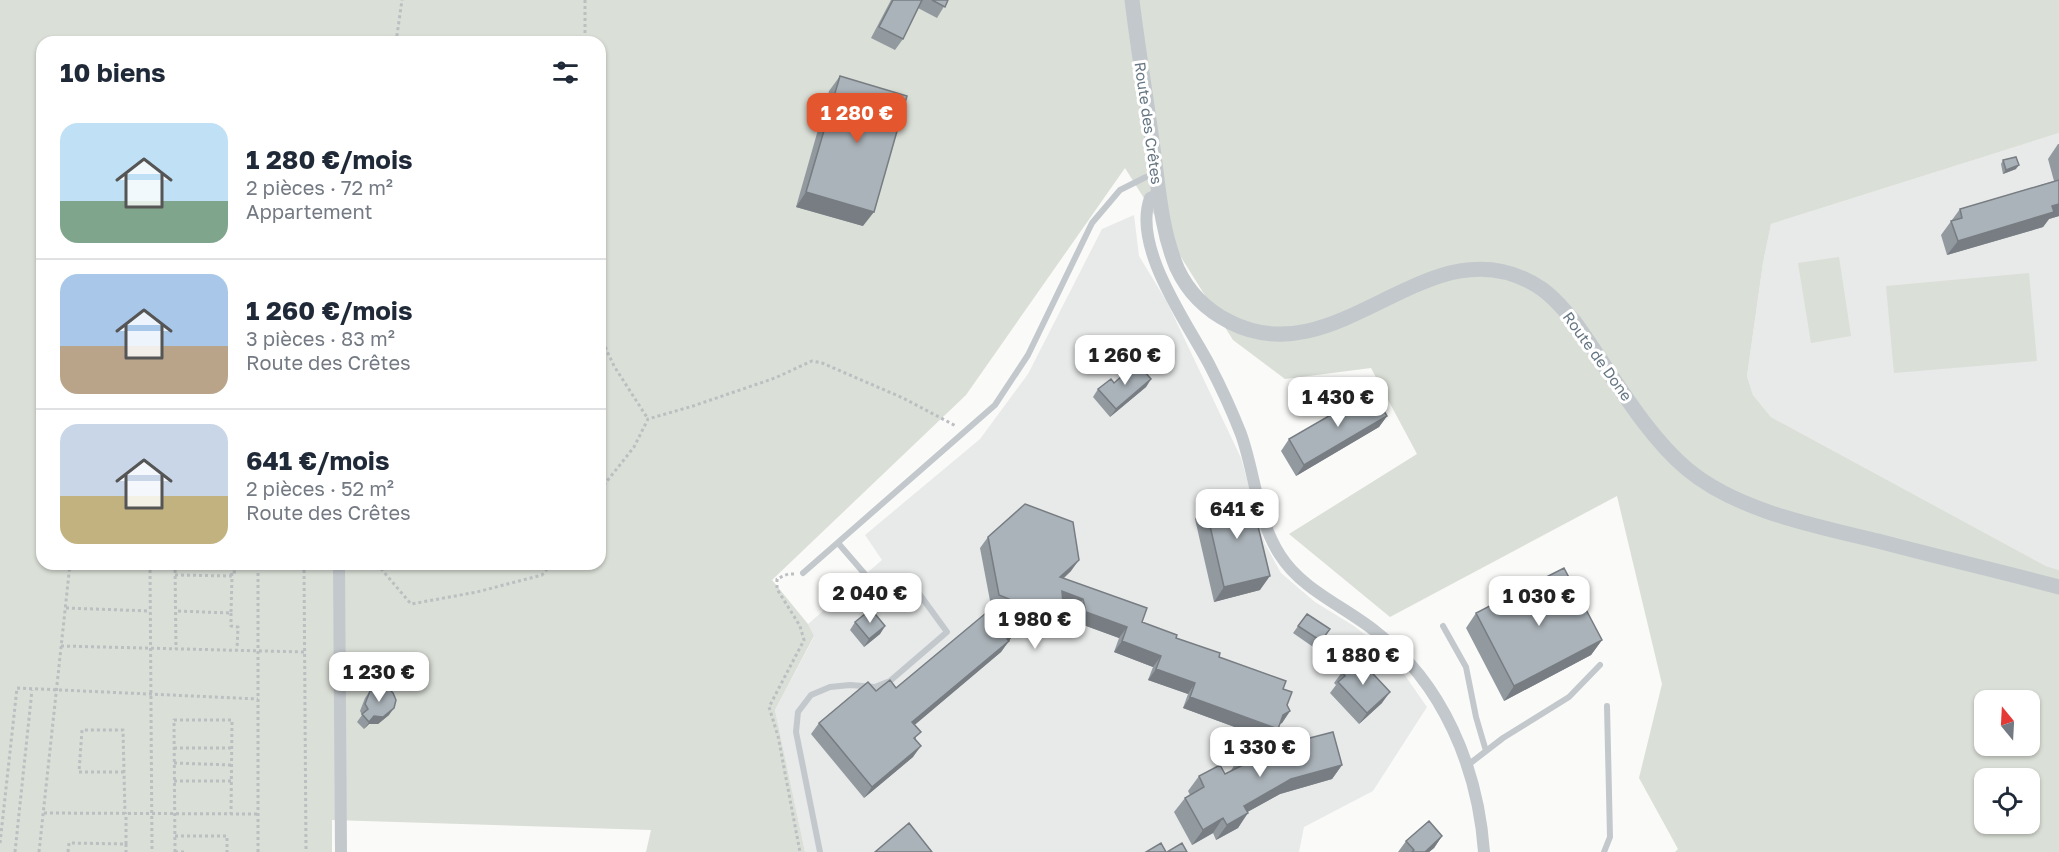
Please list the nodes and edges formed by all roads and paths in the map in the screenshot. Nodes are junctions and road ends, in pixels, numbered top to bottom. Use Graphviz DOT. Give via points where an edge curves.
graph roads {
  1 [pos="402,0"];
  2 [pos="585,0"];
  3 [pos="1132,0"];
  4 [pos="397,36"];
  5 [pos="585,36"];
  6 [pos="1156,171"];
  7 [pos="1158,194"];
  8 [pos="606,349"];
  9 [pos="648,419"];
  10 [pos="966,431"];
  11 [pos="606,482"];
  12 [pos="838,543"];
  13 [pos="69,570"];
  14 [pos="150,570"];
  15 [pos="176,570"];
  16 [pos="237,570"];
  17 [pos="258,570"];
  18 [pos="304,570"];
  19 [pos="339,570"];
  20 [pos="382,570"];
  21 [pos="546,570"];
  22 [pos="803,573"];
  23 [pos="176,575"];
  24 [pos="232,576"];
  25 [pos="2059,587"];
  26 [pos="66,608"];
  27 [pos="150,611"];
  28 [pos="176,611"];
  29 [pos="231,613"];
  30 [pos="1443,626"];
  31 [pos="61,646"];
  32 [pos="151,648"];
  33 [pos="176,649"];
  34 [pos="237,650"];
  35 [pos="258,651"];
  36 [pos="304,652"];
  37 [pos="1600,665"];
  38 [pos="32,689"];
  39 [pos="57,690"];
  40 [pos="151,695"];
  41 [pos="258,699"];
  42 [pos="1607,706"];
  43 [pos="174,748"];
  44 [pos="231,748"];
  45 [pos="1486,751"];
  46 [pos="174,764"];
  47 [pos="231,765"];
  48 [pos="1467,765"];
  49 [pos="124,772"];
  50 [pos="174,781"];
  51 [pos="231,781"];
  52 [pos="44,813"];
  53 [pos="126,813"];
  54 [pos="151,814"];
  55 [pos="174,814"];
  56 [pos="231,814"];
  57 [pos="258,814"];
  58 [pos="175,836"];
  59 [pos="0,843"];
  60 [pos="126,844"];
  61 [pos="15,852"];
  62 [pos="39,852"];
  63 [pos="68,852"];
  64 [pos="126,852"];
  65 [pos="152,852"];
  66 [pos="175,852"];
  67 [pos="187,852"];
  68 [pos="227,852"];
  69 [pos="258,852"];
  70 [pos="306,852"];
  71 [pos="341,852"];
  72 [pos="800,852"];
  73 [pos="820,852"];
  74 [pos="1484,852"];
  75 [pos="1604,852"];
  1 -- 4 [label="path"];
  2 -- 5 [label="path"];
  3 -- 6 [label="street, Route des Crêtes"];
  6 -- 7 [label="street, Route des Crêtes"];
  6 -- 10 [label="lane" via="1120,190 1092,223 1028,355 995,405"];
  7 -- 25 [label="street, Route de Done" via="1171,251 1188,288 1209,310 1239,327 1273,335 1307,333 1437,276 1480,270 1517,276 1544,290 1558,303 1665,447 1689,471 1714,487 1776,514"];
  7 -- 48 [label="street, Route des Crêtes" via="1150,198 1147,208 1152,257 1234,417 1269,532 1280,555 1310,586 1375,630 1418,672 1445,713"];
  8 -- 9 [label="path"];
  9 -- 10 [label="path" via="775,378 812,361 903,398"];
  9 -- 11 [label="path" via="634,447"];
  10 -- 12 [label="lane"];
  12 -- 22 [label="lane"];
  12 -- 73 [label="lane" via="870,580 908,577 947,632 890,681 875,687 830,687 811,695 798,712 796,732"];
  13 -- 26 [label="path"];
  14 -- 27 [label="path"];
  15 -- 23 [label="path"];
  16 -- 24 [label="path" via="231,572"];
  17 -- 35 [label="path"];
  18 -- 36 [label="path"];
  19 -- 71 [label="street"];
  20 -- 21 [label="path" via="411,604 477,592 542,575"];
  22 -- 72 [label="path" via="777,579 777,590 800,626 804,640 769,707"];
  23 -- 24 [label="path"];
  23 -- 28 [label="path"];
  24 -- 29 [label="path"];
  26 -- 27 [label="path"];
  26 -- 31 [label="path"];
  27 -- 32 [label="path"];
  28 -- 29 [label="path"];
  28 -- 33 [label="path"];
  29 -- 34 [label="path" via="231,626 238,627"];
  30 -- 45 [label="lane" via="1466,668"];
  31 -- 32 [label="path"];
  31 -- 39 [label="path"];
  32 -- 33 [label="path"];
  32 -- 40 [label="path"];
  33 -- 34 [label="path"];
  34 -- 35 [label="path"];
  35 -- 36 [label="path"];
  35 -- 41 [label="path"];
  36 -- 70 [label="path"];
  37 -- 45 [label="lane" via="1569,697"];
  38 -- 39 [label="path"];
  38 -- 59 [label="path" via="17,688"];
  38 -- 61 [label="path"];
  39 -- 40 [label="path"];
  39 -- 52 [label="path"];
  40 -- 41 [label="path"];
  40 -- 54 [label="path"];
  41 -- 57 [label="path"];
  42 -- 75 [label="lane" via="1610,837"];
  43 -- 44 [label="path"];
  43 -- 44 [label="path" via="174,720 231,720"];
  43 -- 46 [label="path"];
  44 -- 47 [label="path"];
  45 -- 48 [label="lane"];
  46 -- 47 [label="path"];
  46 -- 50 [label="path"];
  47 -- 51 [label="path"];
  48 -- 74 [label="street, Route des Crêtes" via="1479,810"];
  49 -- 49 [label="path" via="123,730 82,730 79,772"];
  49 -- 53 [label="path"];
  50 -- 51 [label="path"];
  50 -- 55 [label="path"];
  51 -- 56 [label="path"];
  52 -- 53 [label="path"];
  52 -- 62 [label="path"];
  53 -- 54 [label="path"];
  53 -- 60 [label="path"];
  54 -- 55 [label="path"];
  54 -- 65 [label="path"];
  55 -- 56 [label="path"];
  55 -- 58 [label="path"];
  56 -- 57 [label="path"];
  57 -- 69 [label="path"];
  58 -- 66 [label="path"];
  58 -- 68 [label="path" via="227,836"];
  60 -- 63 [label="path" via="69,843"];
  60 -- 64 [label="path"];
  66 -- 67 [label="path"];
}
